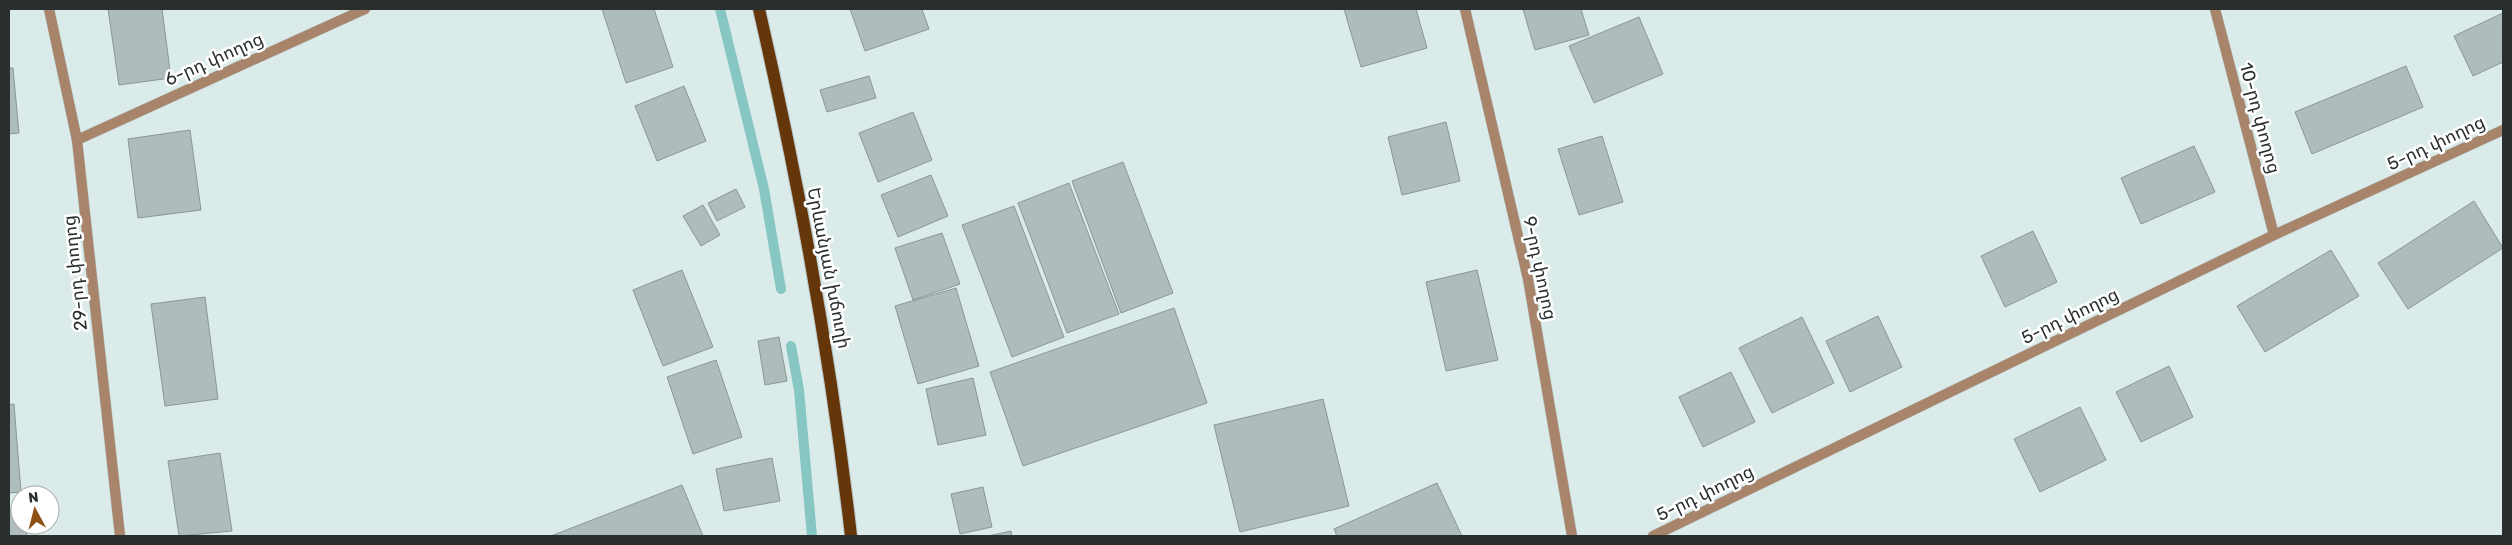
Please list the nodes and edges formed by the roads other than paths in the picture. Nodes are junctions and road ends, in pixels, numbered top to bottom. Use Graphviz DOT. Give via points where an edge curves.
graph roads {
  1 [pos="49,9"];
  2 [pos="365,9"];
  3 [pos="759,9"];
  4 [pos="1465,9"];
  5 [pos="2215,9"];
  6 [pos="2503,130"];
  7 [pos="77,140"];
  8 [pos="2274,235"];
  9 [pos="120,536"];
  10 [pos="851,536"];
  11 [pos="1572,536"];
  12 [pos="1653,536"];
  1 -- 7 [label="street, 29-րդ փողոց"];
  2 -- 7 [label="street, 6-րդ փողոց"];
  3 -- 10 [label="main road, Երևանյան խճուղի" via="820,307"];
  4 -- 11 [label="street, 9-րդ փողոց" via="1528,279"];
  5 -- 8 [label="street, 10-րդ փողոց"];
  6 -- 8 [label="street, 5-րդ փողոց"];
  7 -- 9 [label="street, 29-րդ փողոց"];
  8 -- 12 [label="street, 5-րդ փողոց"];
}
